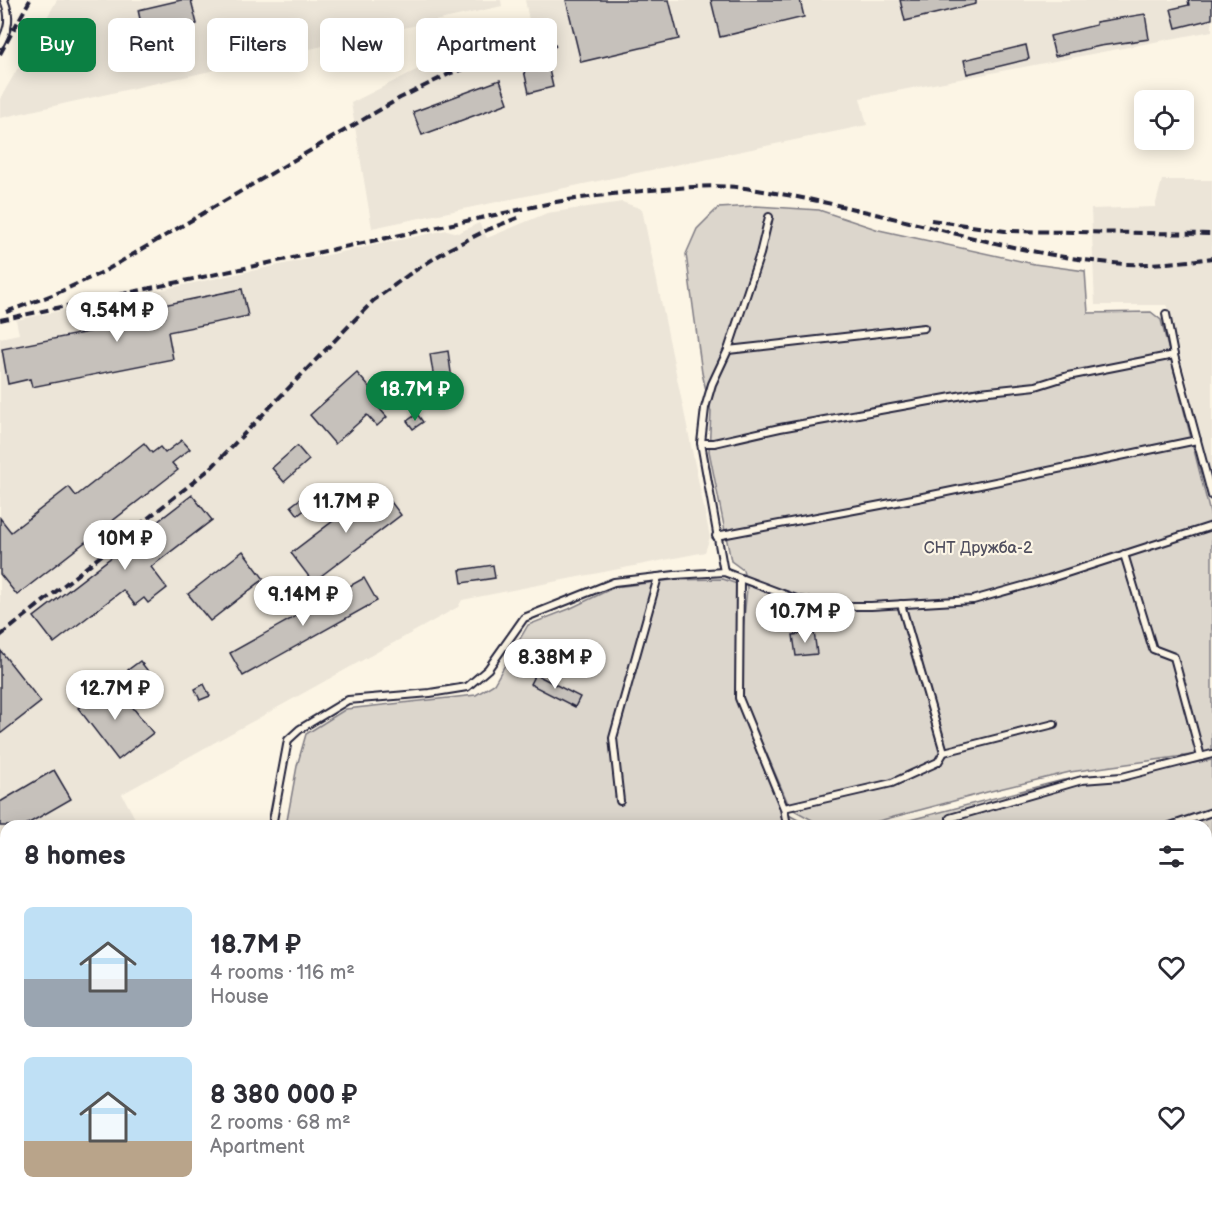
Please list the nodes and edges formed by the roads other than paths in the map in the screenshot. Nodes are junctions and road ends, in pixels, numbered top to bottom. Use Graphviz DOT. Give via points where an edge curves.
graph roads {
  1 [pos="4,0"];
  2 [pos="0,44"];
  3 [pos="769,217"];
  4 [pos="1166,314"];
  5 [pos="924,328"];
  6 [pos="728,350"];
  7 [pos="1174,355"];
  8 [pos="1197,440"];
  9 [pos="700,443"];
  10 [pos="1212,496"];
  11 [pos="1212,526"];
  12 [pos="716,536"];
  13 [pos="1124,554"];
  14 [pos="724,572"];
  15 [pos="658,577"];
  16 [pos="740,578"];
  17 [pos="902,604"];
  18 [pos="1054,724"];
  19 [pos="944,752"];
  20 [pos="1212,754"];
  21 [pos="1202,758"];
  22 [pos="620,801"];
  23 [pos="784,808"];
  24 [pos="1212,812"];
  25 [pos="950,818"];
  26 [pos="273,820"];
  27 [pos="785,820"];
  28 [pos="1188,820"];
  1 -- 2 [label="lane" via="9,24"];
  3 -- 6 [label="lane"];
  4 -- 7 [label="lane"];
  5 -- 6 [label="lane"];
  6 -- 9 [label="lane" via="712,384"];
  7 -- 8 [label="lane"];
  7 -- 9 [label="lane" via="1036,386 980,392"];
  8 -- 10 [label="lane"];
  8 -- 12 [label="lane"];
  9 -- 12 [label="lane"];
  11 -- 13 [label="lane"];
  12 -- 14 [label="lane"];
  13 -- 17 [label="lane" via="973,600"];
  13 -- 21 [label="lane" via="1153,649 1174,657"];
  14 -- 15 [label="lane"];
  14 -- 16 [label="lane"];
  15 -- 22 [label="lane" via="614,738"];
  15 -- 26 [label="lane" via="614,582 524,618 488,669 466,687 348,700 300,729 288,740"];
  16 -- 17 [label="lane" via="799,600 830,606"];
  16 -- 23 [label="lane" via="739,698"];
  17 -- 19 [label="lane"];
  18 -- 19 [label="lane"];
  19 -- 23 [label="lane" via="938,762 892,783"];
  20 -- 21 [label="lane"];
  21 -- 25 [label="lane" via="1122,777 1082,780"];
  23 -- 27 [label="lane"];
  24 -- 28 [label="lane"];
}
